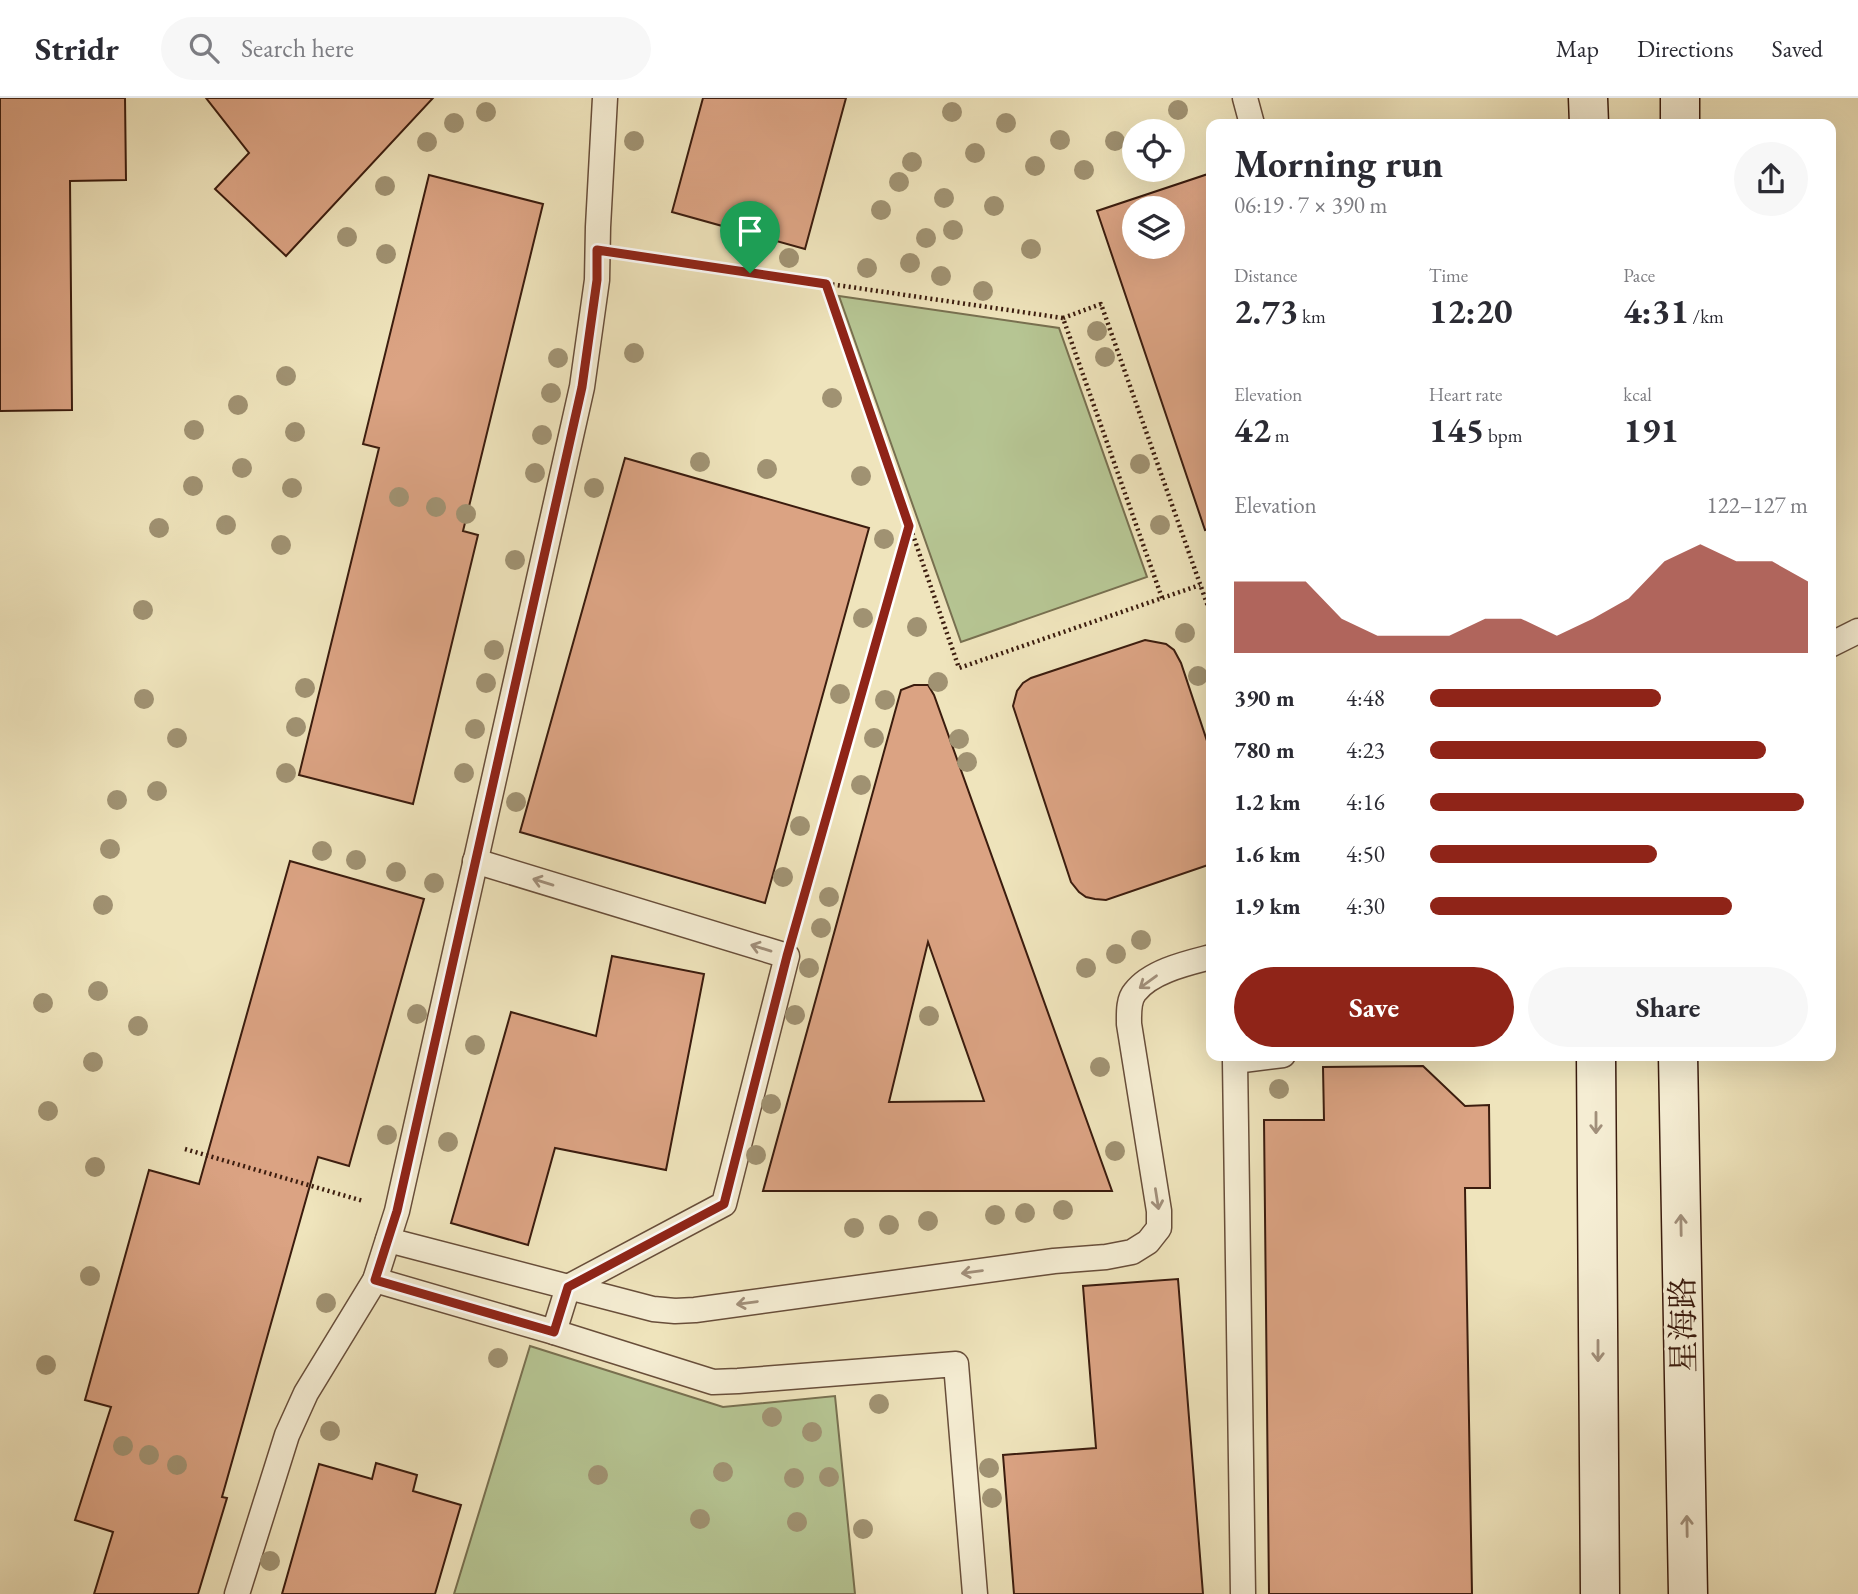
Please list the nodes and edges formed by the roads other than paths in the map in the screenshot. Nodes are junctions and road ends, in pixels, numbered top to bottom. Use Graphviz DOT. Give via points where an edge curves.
graph roads {
  1 [pos="605,98"];
  2 [pos="1245,98"];
  3 [pos="1588,98"];
  4 [pos="1680,98"];
  5 [pos="1251,119"];
  6 [pos="1588,119"];
  7 [pos="1680,119"];
  8 [pos="1858,632"];
  9 [pos="1836,642"];
  10 [pos="475,861"];
  11 [pos="1206,958"];
  12 [pos="1236,1061"];
  13 [pos="1596,1061"];
  14 [pos="1678,1061"];
  15 [pos="388,1240"];
  16 [pos="375,1280"];
  17 [pos="568,1287"];
  18 [pos="554,1332"];
  19 [pos="237,1594"];
  20 [pos="975,1594"];
  21 [pos="1243,1594"];
  22 [pos="1600,1594"];
  23 [pos="1688,1594"];
  1 -- 10 [label="lane" via="597,280 582,387"];
  2 -- 5 [label="lane"];
  3 -- 6 [label="street"];
  4 -- 7 [label="street"];
  8 -- 9 [label="lane"];
  10 -- 15 [label="lane"];
  17 -- 10 [label="lane, one-way" via="724,1204 787,956"];
  11 -- 17 [label="lane, one-way" via="1153,977 1134,992 1129,1010 1159,1211 1159,1228 1132,1252 695,1310 653,1309"];
  12 -- 21 [label="lane"];
  13 -- 22 [label="street, one-way"];
  23 -- 14 [label="street, 星海路, one-way"];
  15 -- 16 [label="lane"];
  15 -- 17 [label="lane"];
  16 -- 18 [label="lane"];
  16 -- 19 [label="lane" via="306,1393 286,1435"];
  17 -- 18 [label="lane"];
  18 -- 20 [label="lane" via="713,1382 956,1364"];
}
